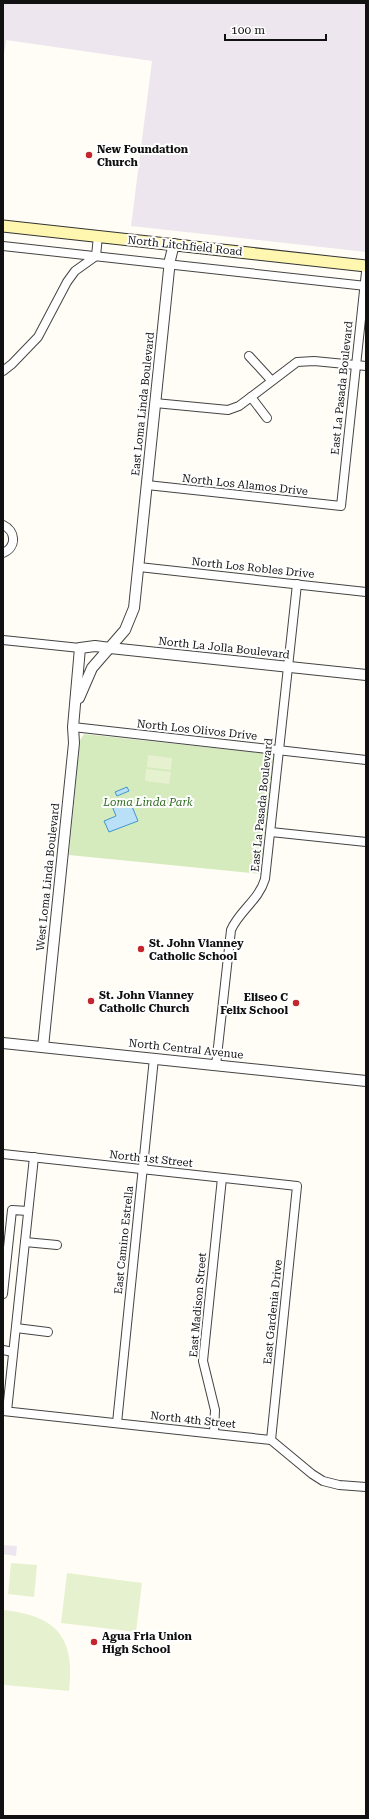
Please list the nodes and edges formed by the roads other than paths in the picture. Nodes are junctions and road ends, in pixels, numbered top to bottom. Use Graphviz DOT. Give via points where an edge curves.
graph roads {
  1 [pos="3,226"];
  2 [pos="98,236"];
  3 [pos="174,244"];
  4 [pos="3,246"];
  5 [pos="96,256"];
  6 [pos="170,265"];
  7 [pos="366,266"];
  8 [pos="366,272"];
  9 [pos="365,286"];
  10 [pos="250,356"];
  11 [pos="356,365"];
  12 [pos="366,366"];
  13 [pos="3,371"];
  14 [pos="271,380"];
  15 [pos="251,397"];
  16 [pos="155,403"];
  17 [pos="268,418"];
  18 [pos="147,485"];
  19 [pos="341,506"];
  20 [pos="3,524"];
  21 [pos="3,553"];
  22 [pos="138,567"];
  23 [pos="297,584"];
  24 [pos="366,592"];
  25 [pos="3,640"];
  26 [pos="80,648"];
  27 [pos="110,648"];
  28 [pos="288,667"];
  29 [pos="366,675"];
  30 [pos="74,709"];
  31 [pos="73,728"];
  32 [pos="279,751"];
  33 [pos="366,760"];
  34 [pos="271,832"];
  35 [pos="366,842"];
  36 [pos="3,1043"];
  37 [pos="43,1047"];
  38 [pos="154,1058"];
  39 [pos="216,1065"];
  40 [pos="366,1081"];
  41 [pos="3,1154"];
  42 [pos="34,1157"];
  43 [pos="142,1169"];
  44 [pos="222,1178"];
  45 [pos="297,1186"];
  46 [pos="28,1212"];
  47 [pos="25,1242"];
  48 [pos="57,1245"];
  49 [pos="3,1294"];
  50 [pos="16,1328"];
  51 [pos="48,1332"];
  52 [pos="3,1350"];
  53 [pos="13,1352"];
  54 [pos="5,1411"];
  55 [pos="117,1424"];
  56 [pos="214,1433"];
  57 [pos="271,1440"];
  58 [pos="366,1487"];
  1 -- 2 [label="main road, North Litchfield Road"];
  2 -- 3 [label="main road, North Litchfield Road"];
  2 -- 5 [label="street"];
  3 -- 6 [label="street, East Loma Linda Boulevard"];
  3 -- 7 [label="main road, North Litchfield Road"];
  4 -- 5 [label="street, North Litchfield Road"];
  5 -- 6 [label="street, North Litchfield Road"];
  5 -- 13 [label="street" via="75,271 38,337"];
  6 -- 9 [label="street, North Litchfield Road"];
  6 -- 16 [label="street, East Loma Linda Boulevard"];
  8 -- 9 [label="street, East La Pasada Boulevard"];
  9 -- 11 [label="street, East La Pasada Boulevard"];
  10 -- 14 [label="street"];
  11 -- 12 [label="street"];
  11 -- 14 [label="street" via="297,362"];
  11 -- 19 [label="street, East La Pasada Boulevard"];
  14 -- 15 [label="street"];
  15 -- 16 [label="street" via="228,410"];
  15 -- 17 [label="street"];
  16 -- 18 [label="street, East Loma Linda Boulevard"];
  18 -- 19 [label="street, North Los Alamos Drive"];
  18 -- 22 [label="street, East Loma Linda Boulevard"];
  20 -- 21 [label="street" via="11,530 14,538 11,547"];
  22 -- 23 [label="street, North Los Robles Drive"];
  22 -- 27 [label="street, West Loma Linda Boulevard" via="132,614 125,630"];
  23 -- 24 [label="street, North Los Robles Drive"];
  23 -- 28 [label="street, East La Pasada Boulevard"];
  25 -- 26 [label="street"];
  26 -- 27 [label="street, North La Jolla Boulevard"];
  26 -- 30 [label="street, West Loma Linda Boulevard"];
  27 -- 28 [label="street, North La Jolla Boulevard"];
  27 -- 30 [label="street, West Loma Linda Boulevard" via="89,674"];
  28 -- 29 [label="street, North La Jolla Boulevard"];
  28 -- 32 [label="street, East La Pasada Boulevard"];
  30 -- 31 [label="street, West Loma Linda Boulevard"];
  31 -- 32 [label="street, North Los Olivos Drive"];
  31 -- 37 [label="street, West Loma Linda Boulevard" via="74,743"];
  32 -- 33 [label="street, North Los Olivos Drive"];
  32 -- 34 [label="street, East La Pasada Boulevard"];
  34 -- 35 [label="street"];
  34 -- 39 [label="street, East La Pasada Boulevard" via="263,886 235,921 231,930"];
  36 -- 37 [label="street, North Central Avenue"];
  37 -- 38 [label="street, North Central Avenue"];
  38 -- 39 [label="street, North Central Avenue"];
  38 -- 43 [label="street, East Camino Estrella"];
  39 -- 40 [label="street, North Central Avenue"];
  41 -- 42 [label="street, North 1st Street"];
  42 -- 43 [label="street, North 1st Street"];
  42 -- 46 [label="street"];
  43 -- 44 [label="street, North 1st Street"];
  43 -- 55 [label="street, East Camino Estrella"];
  44 -- 45 [label="street, North 1st Street"];
  44 -- 56 [label="street, East Madison Street" via="203,1361 215,1410"];
  45 -- 57 [label="street, East Gardenia Drive"];
  46 -- 47 [label="street"];
  46 -- 49 [label="street" via="12,1210"];
  47 -- 48 [label="street"];
  47 -- 50 [label="street"];
  50 -- 51 [label="street"];
  50 -- 53 [label="street"];
  52 -- 53 [label="street"];
  53 -- 54 [label="street"];
  54 -- 55 [label="street, North 4th Street"];
  55 -- 56 [label="street, North 4th Street"];
  56 -- 57 [label="street, North 4th Street"];
  57 -- 58 [label="street" via="323,1481"];
}
